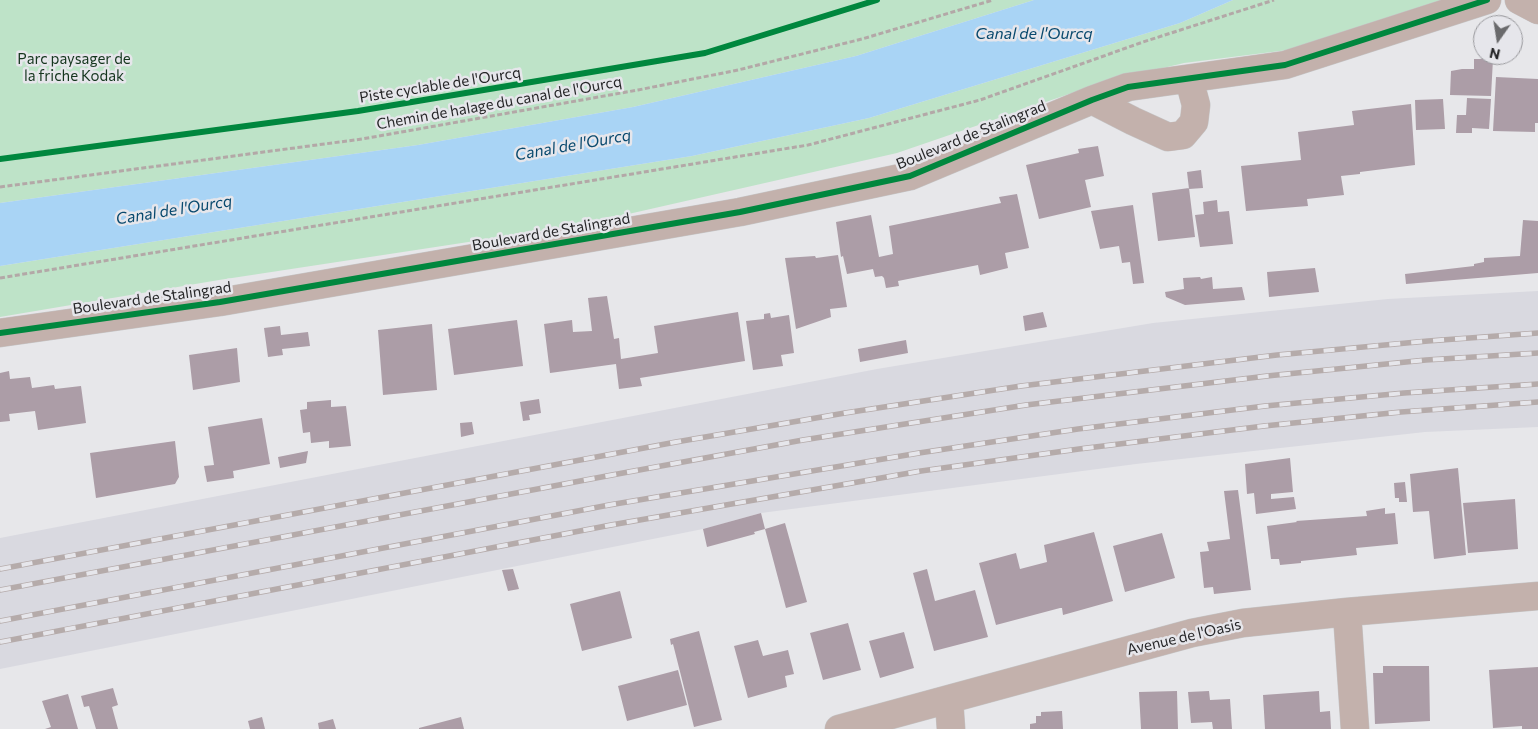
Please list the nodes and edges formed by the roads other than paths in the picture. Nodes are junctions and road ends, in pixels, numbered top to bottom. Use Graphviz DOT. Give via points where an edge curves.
graph roads {
  1 [pos="1487,0"];
  2 [pos="1519,0"];
  3 [pos="1538,10"];
  4 [pos="1189,79"];
  5 [pos="1092,100"];
  6 [pos="0,333"];
  7 [pos="1538,596"];
  8 [pos="1347,612"];
  9 [pos="949,700"];
  10 [pos="839,729"];
  11 [pos="950,729"];
  12 [pos="1354,729"];
  1 -- 4 [label="street, Boulevard de Stalingrad" via="1285,65"];
  2 -- 3 [label="street"];
  4 -- 5 [label="street, Boulevard de Stalingrad" via="1128,87"];
  4 -- 5 [label="street" via="1196,106 1194,122 1183,134 1168,137"];
  5 -- 6 [label="street, Boulevard de Stalingrad" via="910,176 740,212 240,298"];
  7 -- 8 [label="street, Avenue de l'Oasis"];
  8 -- 9 [label="street, Avenue de l'Oasis" via="1243,623 1192,633"];
  8 -- 12 [label="street"];
  9 -- 10 [label="street, Avenue de l'Oasis"];
  9 -- 11 [label="street"];
}
